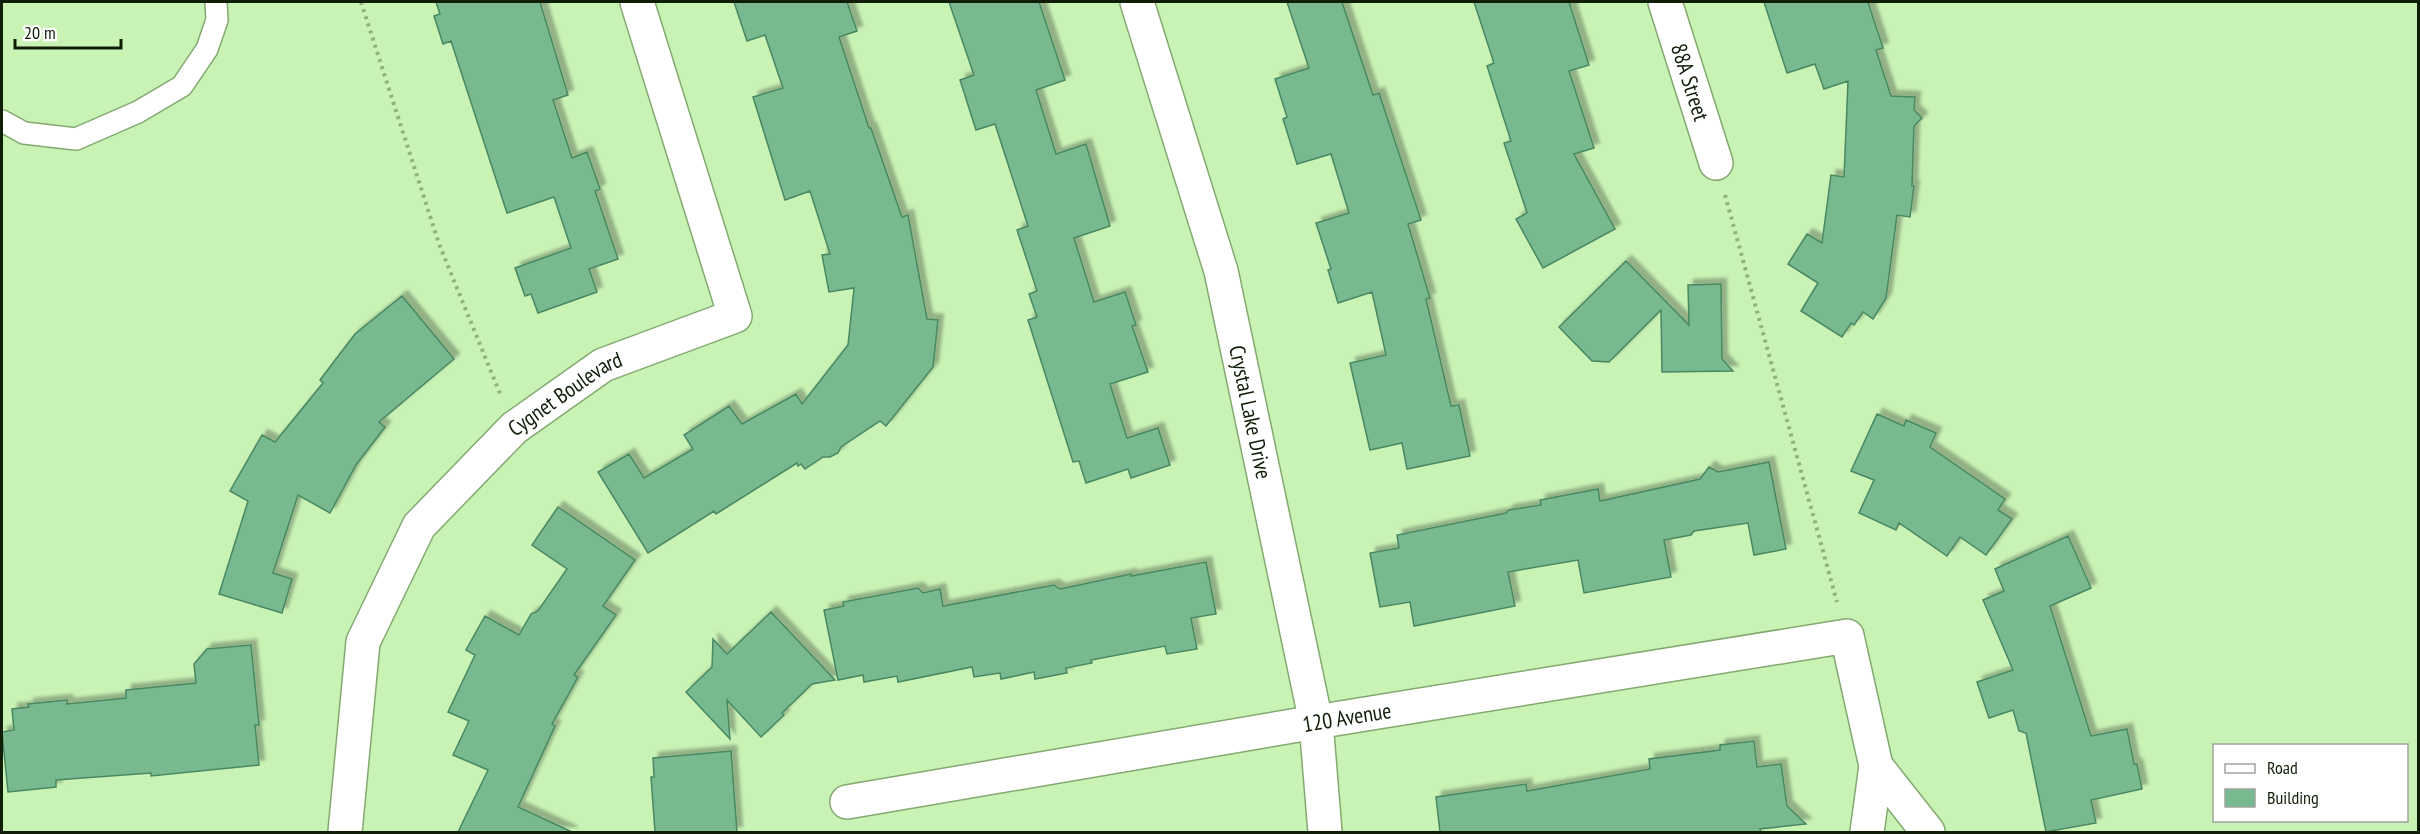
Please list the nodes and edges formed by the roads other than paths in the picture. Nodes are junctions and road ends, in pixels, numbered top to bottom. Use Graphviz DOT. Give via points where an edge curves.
graph roads {
  1 [pos="216,2"];
  2 [pos="637,2"];
  3 [pos="1137,2"];
  4 [pos="1665,2"];
  5 [pos="2,122"];
  6 [pos="1716,163"];
  7 [pos="1316,722"];
  8 [pos="1876,766"];
  9 [pos="847,802"];
  10 [pos="345,832"];
  11 [pos="1325,832"];
  12 [pos="1867,832"];
  13 [pos="1928,832"];
  1 -- 5 [label="lane" via="217,20 207,49 182,86 138,112 76,139 24,133"];
  2 -- 10 [label="street, Cygnet Boulevard" via="735,316 603,364 514,428 418,526 363,642"];
  3 -- 7 [label="street, Crystal Lake Drive" via="1221,271"];
  4 -- 6 [label="street, 88A Street"];
  7 -- 8 [label="street, 120 Avenue" via="1847,636"];
  7 -- 9 [label="street, 120 Avenue"];
  7 -- 11 [label="street, Crystal Lake Drive"];
  8 -- 12 [label="street"];
  8 -- 13 [label="street"];
}
